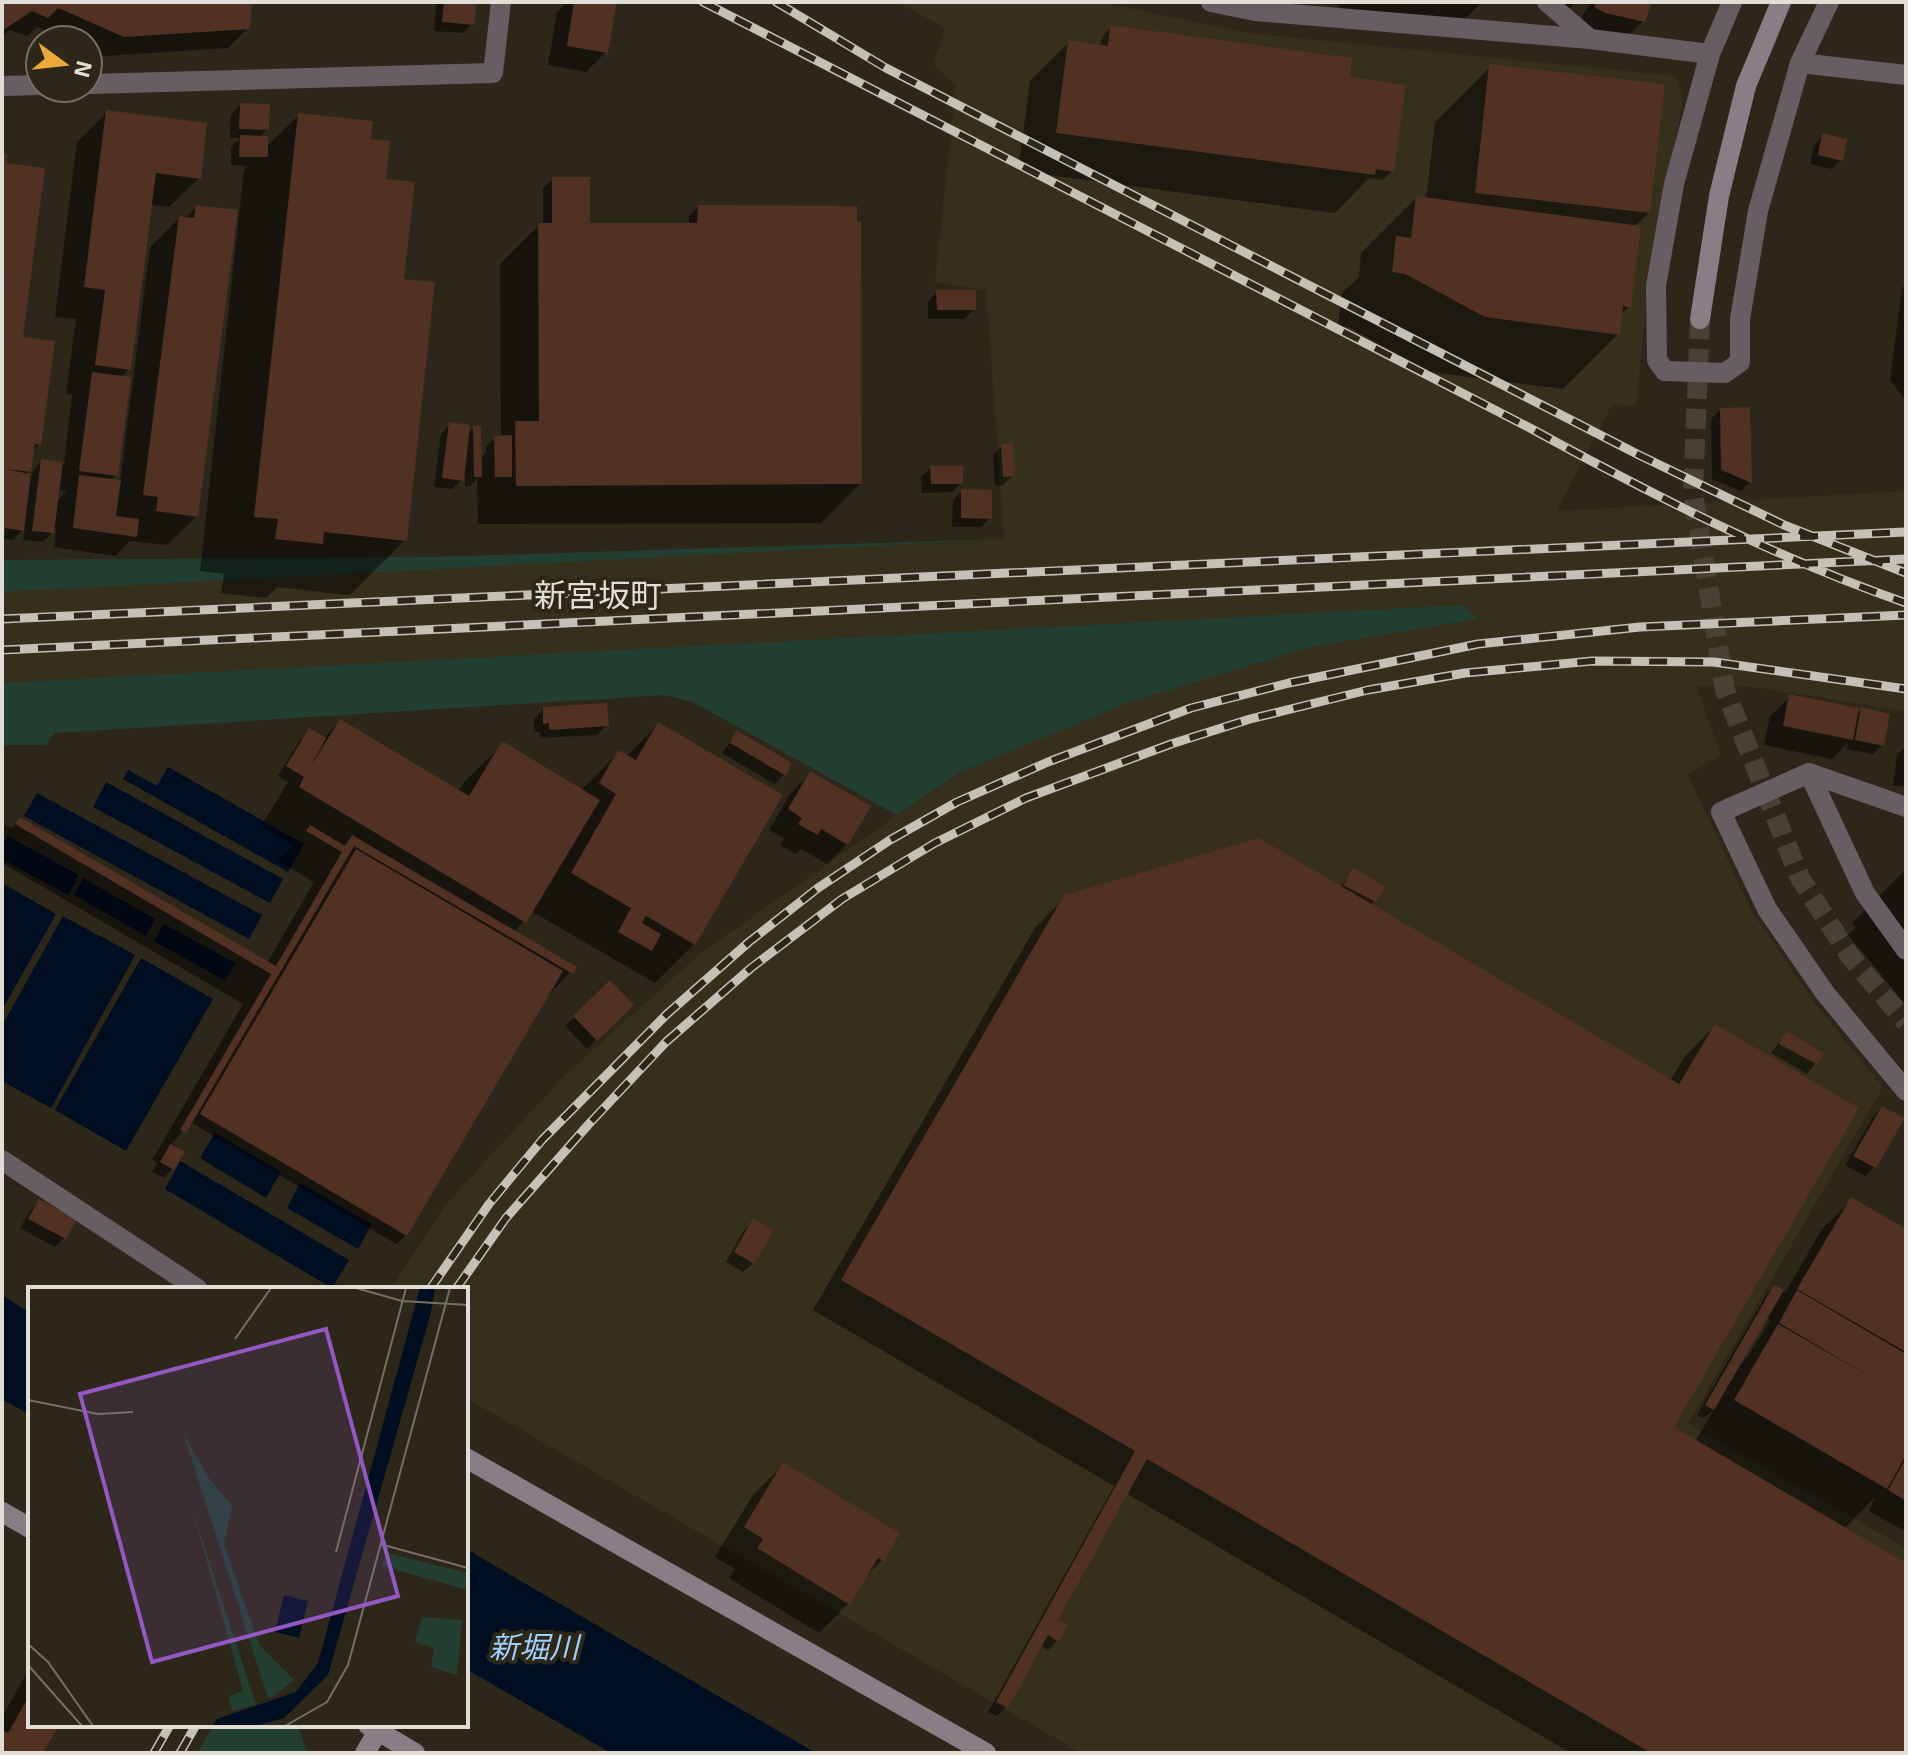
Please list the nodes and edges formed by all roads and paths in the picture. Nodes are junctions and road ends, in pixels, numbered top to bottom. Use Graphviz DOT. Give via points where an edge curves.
graph roads {
  1 [pos="501,2"];
  2 [pos="1211,2"];
  3 [pos="1547,2"];
  4 [pos="1732,2"];
  5 [pos="1781,2"];
  6 [pos="1829,2"];
  7 [pos="1590,39"];
  8 [pos="1710,54"];
  9 [pos="1800,63"];
  10 [pos="1906,75"];
  11 [pos="104,84"];
  12 [pos="24,85"];
  13 [pos="2,86"];
  14 [pos="1700,319"];
  15 [pos="1809,773"];
  16 [pos="1906,807"];
  17 [pos="1906,950"];
  18 [pos="1906,1091"];
  19 [pos="2,1160"];
  20 [pos="195,1287"];
  21 [pos="468,1459"];
  22 [pos="2,1512"];
  23 [pos="28,1527"];
  24 [pos="373,1728"];
  25 [pos="365,1753"];
  26 [pos="415,1753"];
  27 [pos="986,1753"];
  1 -- 11 [label="street" via="493,73"];
  2 -- 7 [label="street" via="1255,11"];
  3 -- 7 [label="street"];
  4 -- 8 [label="street"];
  5 -- 14 [label="street" via="1746,86 1719,196"];
  6 -- 9 [label="street"];
  7 -- 8 [label="street"];
  8 -- 9 [label="street" via="1674,184 1656,286 1657,360 1665,371 1725,373 1740,362 1740,319 1758,211"];
  9 -- 10 [label="street"];
  12 -- 13 [label="street"];
  15 -- 16 [label="street"];
  15 -- 17 [label="street" via="1865,893"];
  15 -- 18 [label="street" via="1721,812 1767,909 1825,993"];
  19 -- 20 [label="street"];
  21 -- 27 [label="street"];
  22 -- 23 [label="street"];
  24 -- 25 [label="street"];
  24 -- 26 [label="street"];
}
